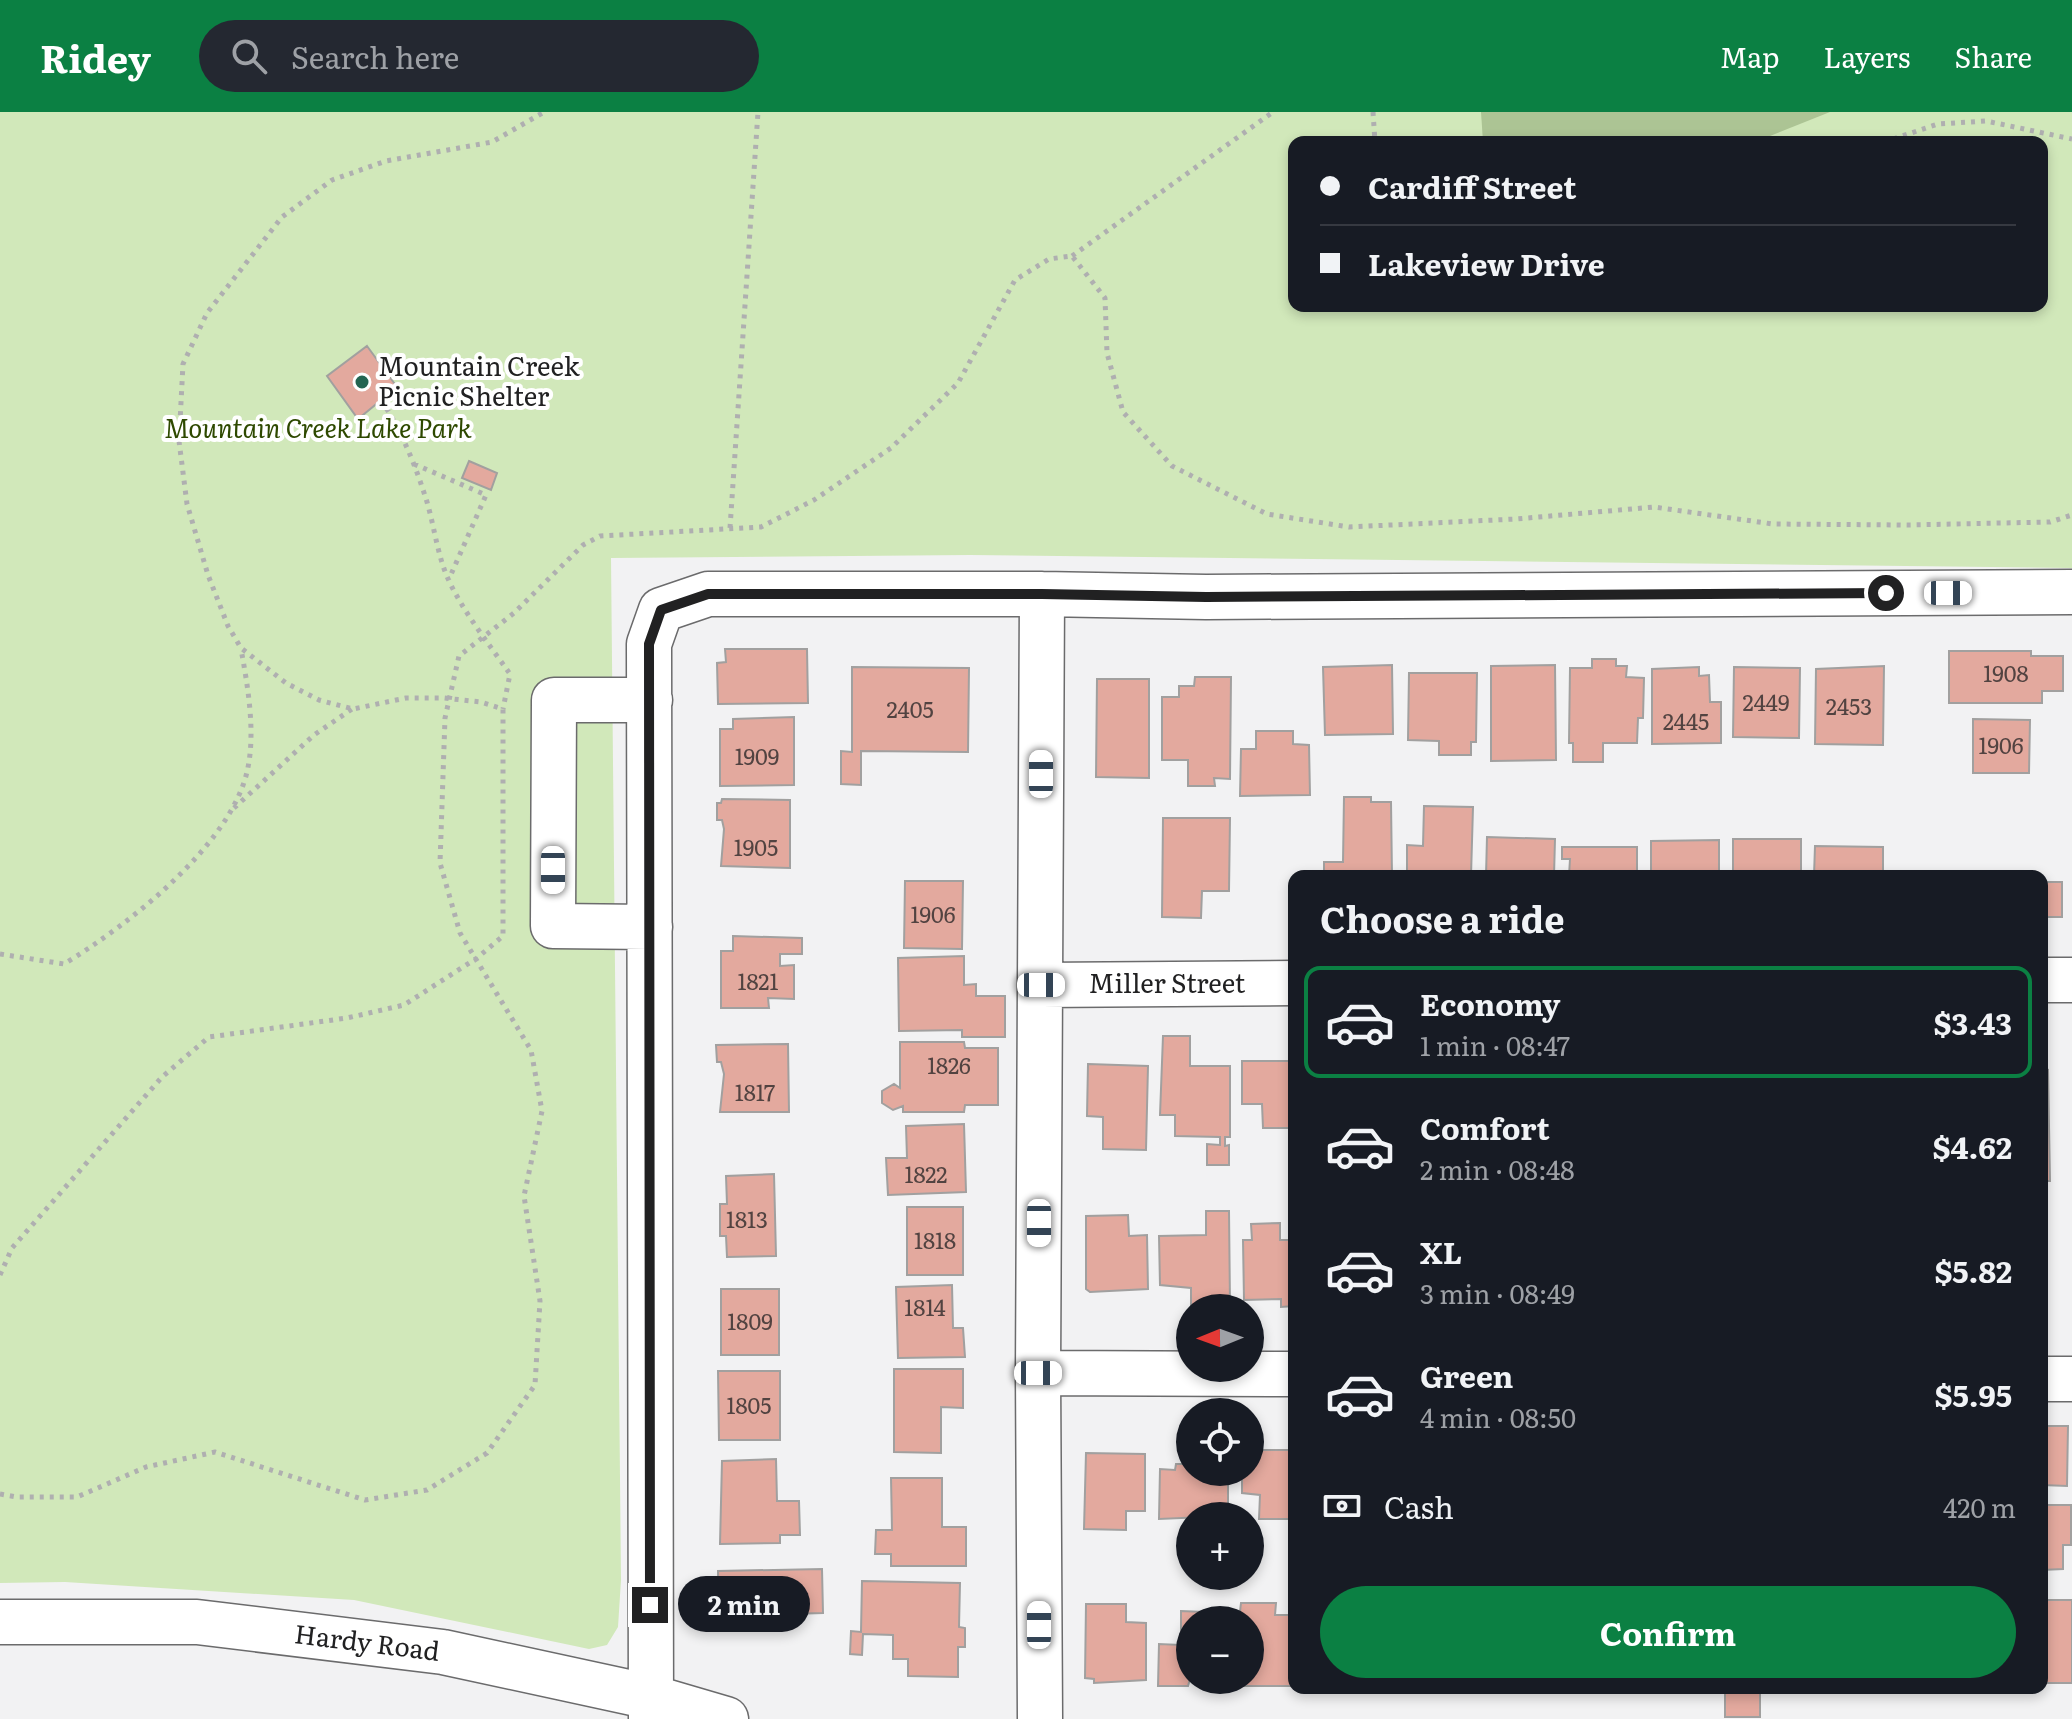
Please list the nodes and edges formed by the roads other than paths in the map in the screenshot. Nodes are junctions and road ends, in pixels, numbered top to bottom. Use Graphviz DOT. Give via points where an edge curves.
graph roads {
  1 [pos="2072,592"];
  2 [pos="1042,594"];
  3 [pos="650,700"];
  4 [pos="650,927"];
  5 [pos="2048,980"];
  6 [pos="2072,980"];
  7 [pos="1288,983"];
  8 [pos="1041,985"];
  9 [pos="1038,1373"];
  10 [pos="1288,1374"];
  11 [pos="2048,1379"];
  12 [pos="2072,1379"];
  13 [pos="0,1622"];
  14 [pos="651,1708"];
  15 [pos="726,1719"];
  16 [pos="1040,1719"];
  1 -- 2 [label="street"];
  2 -- 3 [label="street" via="708,594 661,610 649,644"];
  2 -- 8 [label="street"];
  3 -- 4 [label="street"];
  3 -- 4 [label="street" via="554,700 553,926"];
  4 -- 14 [label="street"];
  5 -- 6 [label="street"];
  7 -- 8 [label="street, Miller Street"];
  8 -- 9 [label="street"];
  9 -- 10 [label="street"];
  9 -- 16 [label="street"];
  11 -- 12 [label="street"];
  13 -- 14 [label="street, Hardy Road" via="197,1622 443,1652"];
  14 -- 15 [label="street, Hardy Road"];
}
